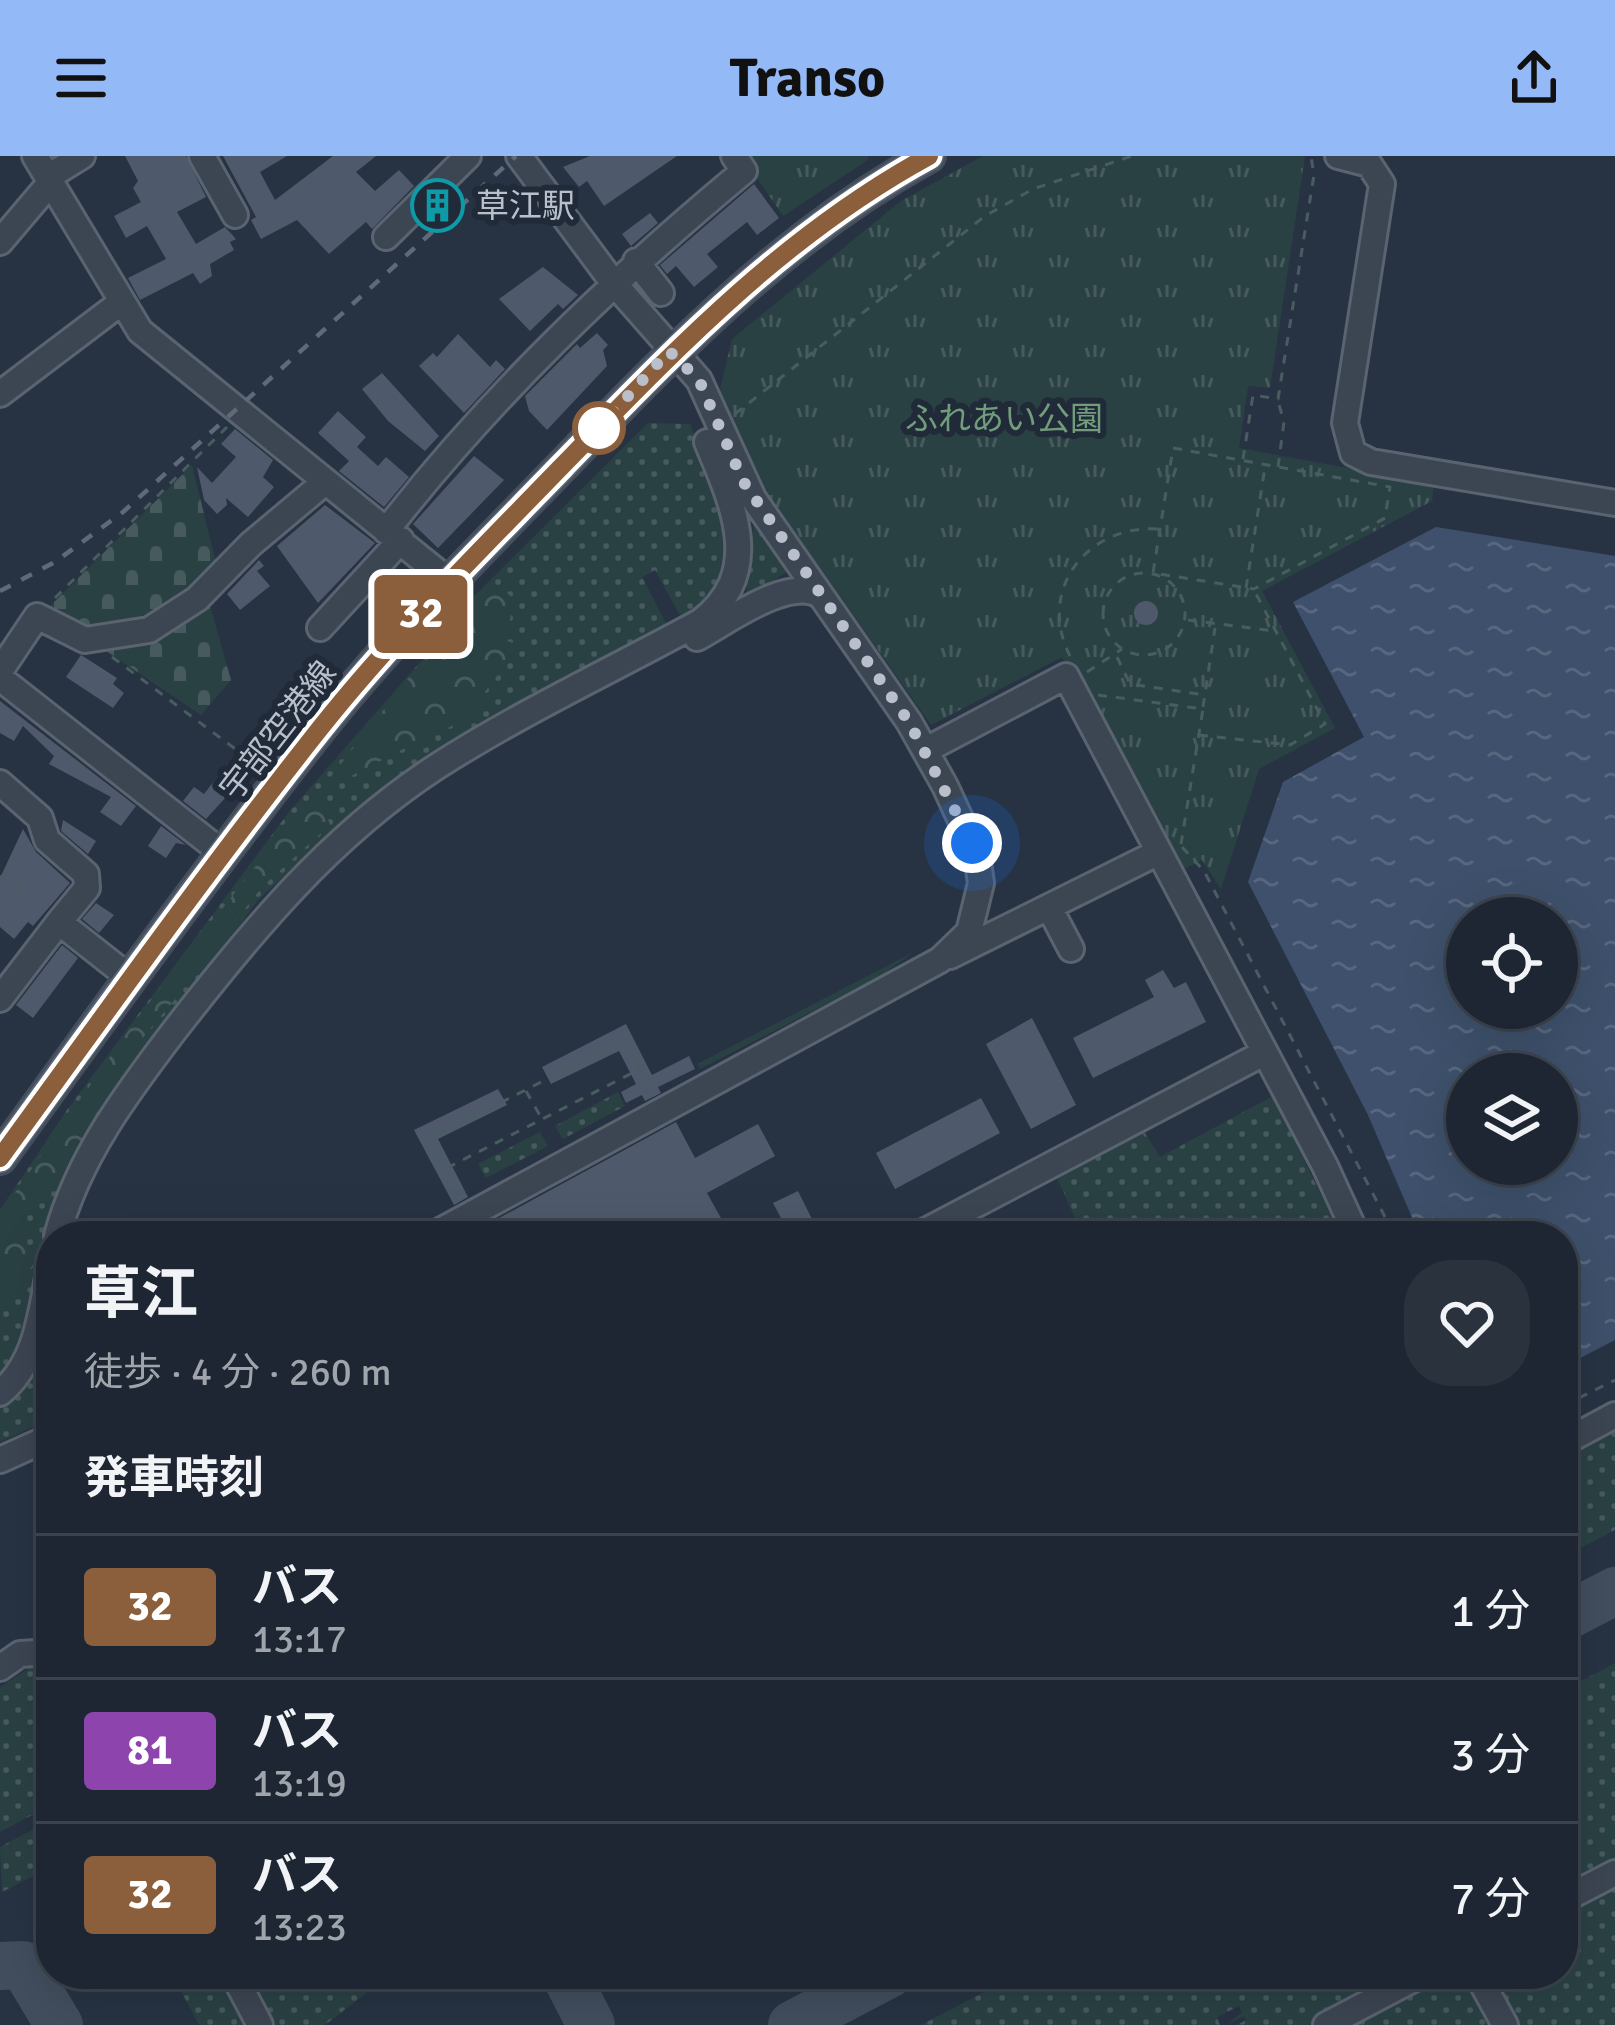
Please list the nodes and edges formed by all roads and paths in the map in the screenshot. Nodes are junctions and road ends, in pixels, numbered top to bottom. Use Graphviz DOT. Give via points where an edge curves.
graph roads {
  1 [pos="82,156"];
  2 [pos="202,156"];
  3 [pos="468,156"];
  4 [pos="519,156"];
  5 [pos="734,156"];
  6 [pos="929,156"];
  7 [pos="1132,156"];
  8 [pos="1311,156"];
  9 [pos="1338,156"];
  10 [pos="45,172"];
  11 [pos="235,215"];
  12 [pos="386,237"];
  13 [pos="0,242"];
  14 [pos="636,261"];
  15 [pos="612,281"];
  16 [pos="661,293"];
  17 [pos="119,304"];
  18 [pos="669,351"];
  19 [pos="0,394"];
  20 [pos="1278,399"];
  21 [pos="241,414"];
  22 [pos="728,418"];
  23 [pos="1243,461"];
  24 [pos="1266,465"];
  25 [pos="1278,467"];
  26 [pos="325,482"];
  27 [pos="1615,502"];
  28 [pos="1161,529"];
  29 [pos="393,535"];
  30 [pos="1153,573"];
  31 [pos="450,582"];
  32 [pos="1246,588"];
  33 [pos="1254,589"];
  34 [pos="820,595"];
  35 [pos="37,616"];
  36 [pos="1185,620"];
  37 [pos="1215,624"];
  38 [pos="320,628"];
  39 [pos="1276,631"];
  40 [pos="85,640"];
  41 [pos="1122,649"];
  42 [pos="1117,657"];
  43 [pos="1071,659"];
  44 [pos="0,674"];
  45 [pos="1080,676"];
  46 [pos="595,680"];
  47 [pos="1090,694"];
  48 [pos="1205,695"];
  49 [pos="1203,709"];
  50 [pos="1199,735"];
  51 [pos="926,750"];
  52 [pos="250,760"];
  53 [pos="0,783"];
  54 [pos="1157,853"];
  55 [pos="225,855"];
  56 [pos="0,877"];
  57 [pos="1050,909"];
  58 [pos="59,921"];
  59 [pos="1071,949"];
  60 [pos="940,960"];
  61 [pos="130,978"];
  62 [pos="0,999"];
  63 [pos="1264,1053"];
  64 [pos="640,1069"];
  65 [pos="525,1090"];
  66 [pos="657,1101"];
  67 [pos="543,1121"];
  68 [pos="0,1158"];
  69 [pos="445,1169"];
  70 [pos="463,1202"];
  71 [pos="63,1221"];
  72 [pos="459,1221"];
  73 [pos="945,1221"];
  74 [pos="1349,1221"];
  75 [pos="1387,1221"];
  76 [pos="36,1342"];
  77 [pos="1615,1380"];
  78 [pos="0,1393"];
  79 [pos="1578,1398"];
  80 [pos="1615,1415"];
  81 [pos="1578,1435"];
  82 [pos="36,1444"];
  83 [pos="0,1460"];
  84 [pos="36,1653"];
  85 [pos="0,1668"];
  86 [pos="1615,1873"];
  87 [pos="1578,1892"];
  88 [pos="241,1989"];
  89 [pos="1394,1989"];
  90 [pos="1486,1989"];
  91 [pos="260,2025"];
  92 [pos="1326,2025"];
  93 [pos="1505,2025"];
  1 -- 10 [label="street"];
  2 -- 11 [label="street"];
  3 -- 12 [label="street"];
  4 -- 15 [label="street"];
  5 -- 14 [label="street" via="744,171"];
  6 -- 18 [label="main road, 宇部空港線" via="797,240"];
  7 -- 22 [label="path" via="1033,189 986,216"];
  8 -- 20 [label="path"];
  9 -- 27 [label="street" via="1369,164 1382,184 1346,423 1353,453"];
  10 -- 13 [label="street"];
  10 -- 17 [label="street"];
  14 -- 15 [label="street"];
  14 -- 16 [label="street"];
  15 -- 18 [label="street"];
  15 -- 29 [label="street" via="514,380"];
  17 -- 19 [label="street"];
  17 -- 21 [label="street" via="167,357"];
  18 -- 31 [label="main road, 宇部空港線"];
  18 -- 34 [label="street" via="699,380 743,481"];
  18 -- 46 [label="street" via="732,505 739,566 713,612"];
  20 -- 23 [label="path" via="1253,395"];
  20 -- 25 [label="path"];
  21 -- 26 [label="street"];
  21 -- 35 [label="path"];
  23 -- 24 [label="path"];
  23 -- 28 [label="path" via="1173,448"];
  24 -- 25 [label="path"];
  24 -- 32 [label="path"];
  25 -- 33 [label="path" via="1390,487 1385,518"];
  26 -- 29 [label="street"];
  26 -- 40 [label="street" via="179,614 149,630"];
  28 -- 30 [label="path"];
  28 -- 43 [label="path" via="1110,534 1075,563 1058,613"];
  29 -- 31 [label="street"];
  29 -- 38 [label="street"];
  30 -- 32 [label="path"];
  30 -- 36 [label="path" via="1174,586"];
  30 -- 41 [label="path" via="1118,583 1105,603 1105,628"];
  31 -- 55 [label="main road, 宇部空港線" via="310,740"];
  32 -- 33 [label="path"];
  33 -- 39 [label="path"];
  34 -- 46 [label="street" via="786,592"];
  34 -- 51 [label="street"];
  35 -- 40 [label="street"];
  35 -- 44 [label="street"];
  36 -- 37 [label="path"];
  36 -- 41 [label="path" via="1166,650 1142,656"];
  37 -- 39 [label="path"];
  37 -- 48 [label="path"];
  39 -- 50 [label="path" via="1325,724 1290,745"];
  40 -- 52 [label="path"];
  41 -- 42 [label="path"];
  42 -- 45 [label="path"];
  42 -- 48 [label="path" via="1130,684"];
  44 -- 55 [label="street"];
  46 -- 71 [label="street" via="436,767 272,907 134,1084 88,1156"];
  47 -- 49 [label="path"];
  48 -- 49 [label="path"];
  49 -- 50 [label="path"];
  50 -- 75 [label="path" via="1181,846 1204,871"];
  51 -- 54 [label="street" via="1066,676"];
  51 -- 60 [label="street" via="972,843 981,883 969,932"];
  53 -- 58 [label="street" via="86,874 87,888"];
  54 -- 57 [label="street"];
  54 -- 63 [label="street"];
  55 -- 61 [label="main road, 宇部空港線"];
  56 -- 58 [label="path"];
  57 -- 59 [label="street"];
  57 -- 60 [label="street"];
  58 -- 61 [label="street"];
  58 -- 62 [label="street"];
  60 -- 72 [label="street"];
  61 -- 68 [label="main road, 宇部空港線"];
  63 -- 73 [label="street"];
  63 -- 74 [label="street"];
  64 -- 65 [label="path" via="625,1040"];
  64 -- 66 [label="path"];
  64 -- 67 [label="path"];
  65 -- 67 [label="path"];
  65 -- 69 [label="path" via="429,1138"];
  67 -- 69 [label="path"];
  69 -- 70 [label="path"];
  76 -- 78 [label="street"];
  77 -- 79 [label="path"];
  80 -- 81 [label="street"];
  82 -- 83 [label="street"];
  84 -- 85 [label="street"];
  86 -- 87 [label="street"];
  88 -- 91 [label="street"];
  89 -- 92 [label="street"];
  90 -- 93 [label="street"];
}
